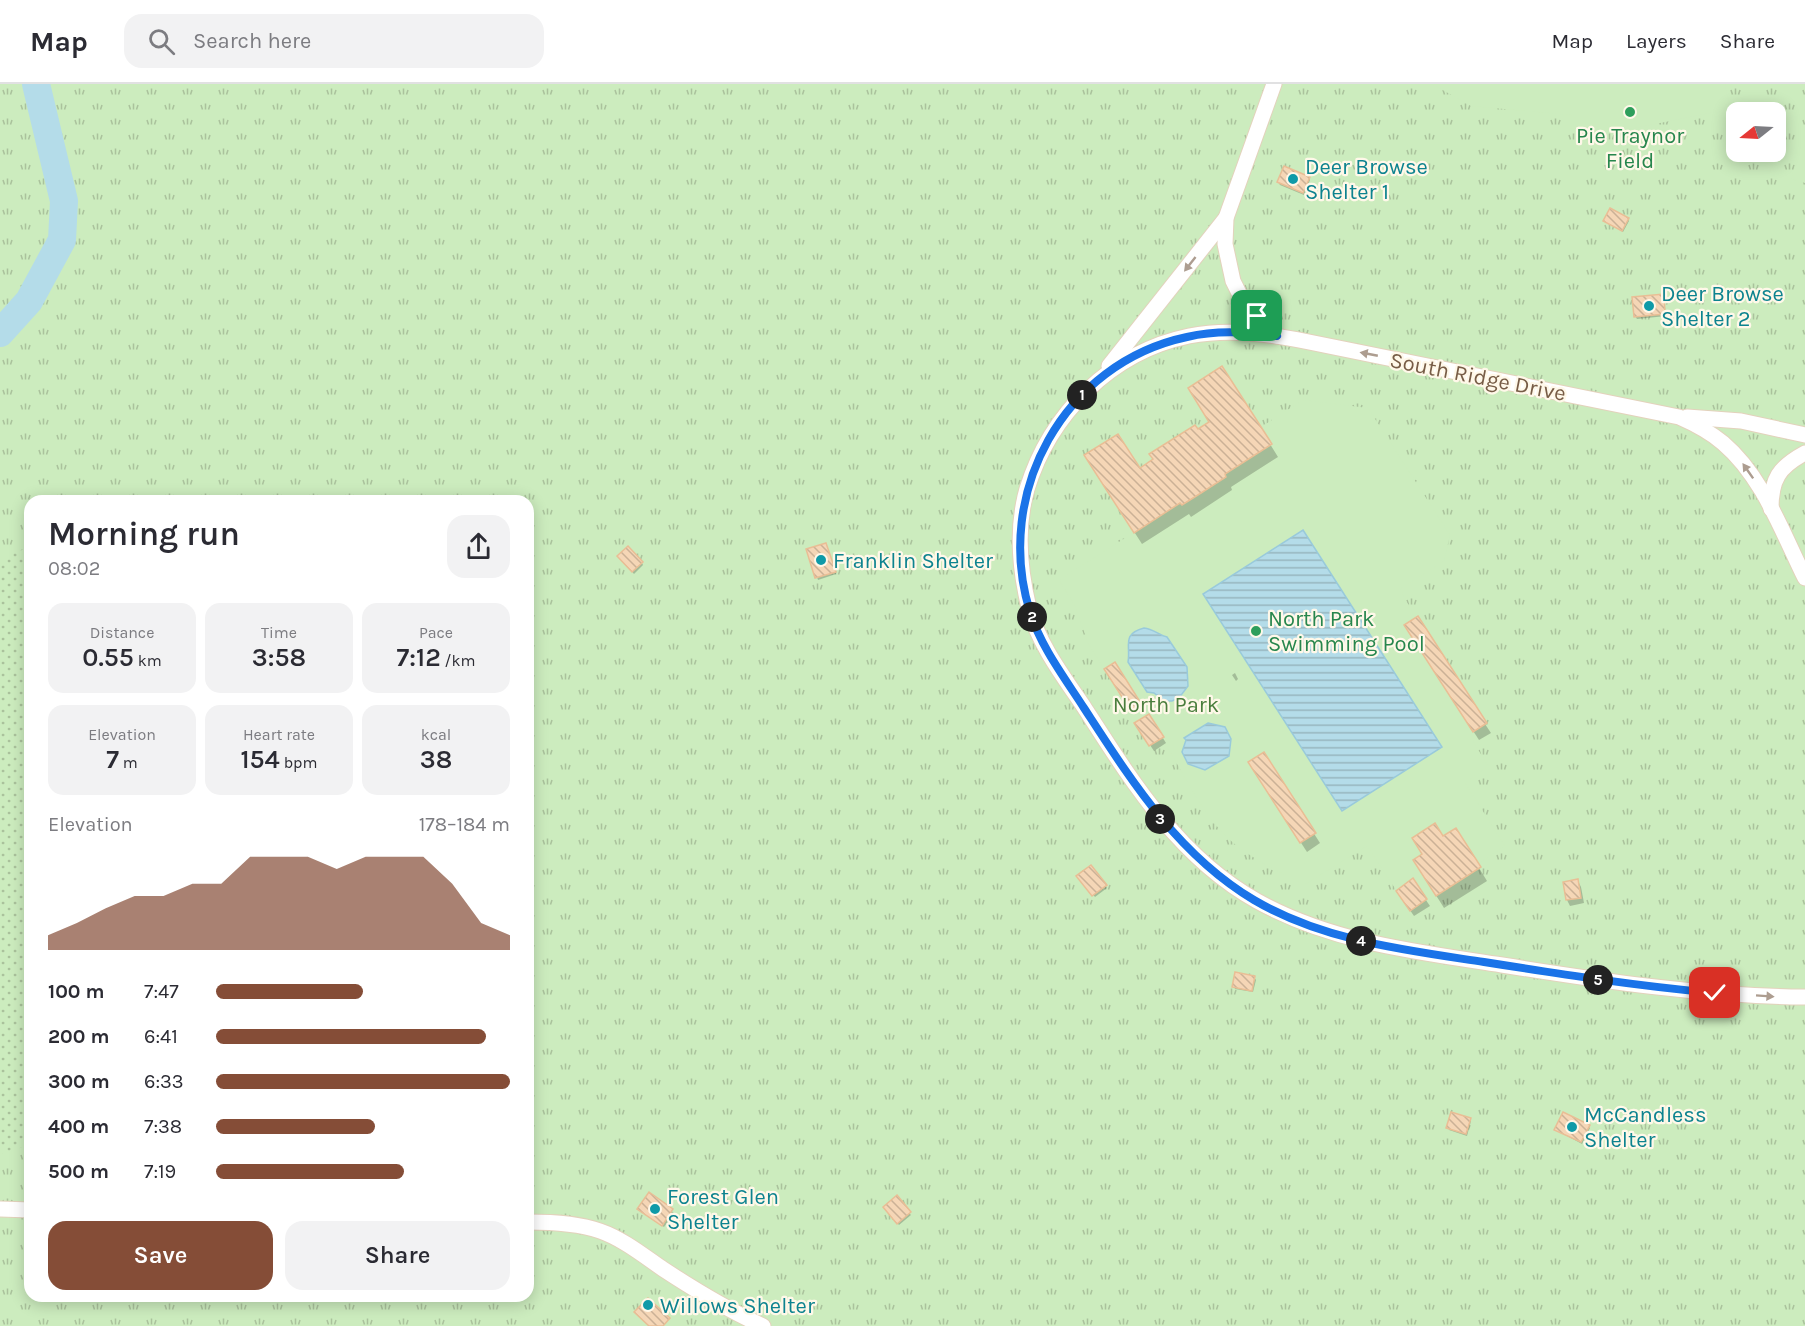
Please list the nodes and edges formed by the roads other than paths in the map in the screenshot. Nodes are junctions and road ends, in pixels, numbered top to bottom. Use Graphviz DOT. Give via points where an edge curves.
graph roads {
  1 [pos="1274,84"];
  2 [pos="1226,218"];
  3 [pos="1277,336"];
  4 [pos="1100,378"];
  5 [pos="1679,417"];
  6 [pos="1805,435"];
  7 [pos="1805,453"];
  8 [pos="1771,509"];
  9 [pos="1805,578"];
  10 [pos="1805,997"];
  11 [pos="0,1209"];
  12 [pos="24,1210"];
  13 [pos="534,1222"];
  14 [pos="763,1326"];
  1 -- 2 [label="street, South Ridge Drive"];
  2 -- 3 [label="street, South Ridge Drive" via="1225,244 1233,281 1242,298"];
  2 -- 4 [label="street, South Ridge Drive, one-way"];
  3 -- 4 [label="street, South Ridge Drive" via="1224,332 1189,336 1144,351"];
  5 -- 3 [label="street, South Ridge Drive, one-way"];
  4 -- 10 [label="street, South Ridge Drive, one-way" via="1068,410 1047,442 1030,482 1021,522 1024,585 1042,642 1060,671 1155,812 1196,856 1253,899 1279,913 1308,926 1366,942 1617,982 1715,993"];
  5 -- 6 [label="street, South Ridge Drive" via="1741,421"];
  8 -- 5 [label="street, South Ridge Drive, one-way" via="1735,454 1708,432"];
  7 -- 8 [label="street" via="1779,472 1771,493"];
  8 -- 9 [label="street, South Ridge Drive"];
  11 -- 12 [label="street"];
  13 -- 14 [label="street" via="585,1226 603,1232 709,1298"];
}
